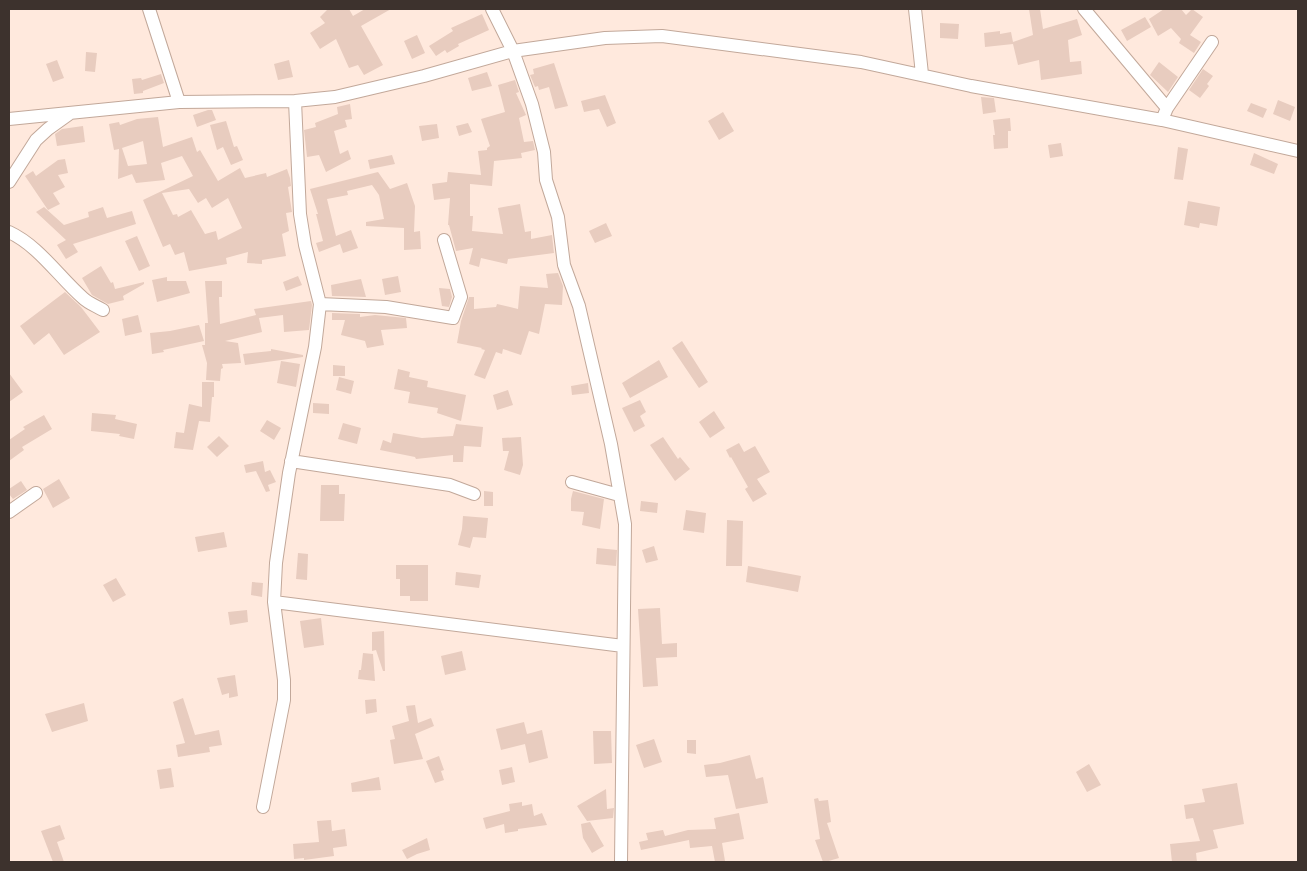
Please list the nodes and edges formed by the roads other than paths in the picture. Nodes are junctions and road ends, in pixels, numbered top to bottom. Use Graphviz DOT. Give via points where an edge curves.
graph roads {
  1 [pos="149,9"];
  2 [pos="492,9"];
  3 [pos="915,9"];
  4 [pos="1084,9"];
  5 [pos="1212,42"];
  6 [pos="512,51"];
  7 [pos="922,74"];
  8 [pos="295,101"];
  9 [pos="179,102"];
  10 [pos="71,112"];
  11 [pos="1164,114"];
  12 [pos="9,119"];
  13 [pos="1298,151"];
  14 [pos="9,182"];
  15 [pos="9,232"];
  16 [pos="444,240"];
  17 [pos="320,304"];
  18 [pos="103,310"];
  19 [pos="292,461"];
  20 [pos="572,482"];
  21 [pos="36,493"];
  22 [pos="474,494"];
  23 [pos="619,495"];
  24 [pos="9,512"];
  25 [pos="274,602"];
  26 [pos="623,646"];
  27 [pos="263,807"];
  28 [pos="621,862"];
  1 -- 9 [label="street"];
  2 -- 6 [label="street"];
  3 -- 7 [label="street"];
  4 -- 11 [label="street"];
  5 -- 11 [label="street"];
  6 -- 7 [label="street" via="605,38 662,36 861,62"];
  6 -- 8 [label="street" via="363,91"];
  6 -- 23 [label="street" via="532,104 544,152 546,180 558,217 564,265 581,315 611,444"];
  7 -- 11 [label="street" via="971,86"];
  8 -- 9 [label="street"];
  8 -- 17 [label="street" via="300,214"];
  9 -- 10 [label="street"];
  10 -- 12 [label="street"];
  10 -- 14 [label="street" via="36,140"];
  11 -- 13 [label="street"];
  15 -- 18 [label="street" via="21,238 84,299"];
  16 -- 17 [label="street" via="460,297 453,318 386,308"];
  17 -- 19 [label="street" via="315,347"];
  19 -- 22 [label="street" via="450,485"];
  19 -- 25 [label="street" via="276,563"];
  20 -- 23 [label="street"];
  21 -- 24 [label="street"];
  23 -- 26 [label="street" via="625,524"];
  25 -- 26 [label="street"];
  25 -- 27 [label="street" via="284,700"];
  26 -- 28 [label="street"];
}
